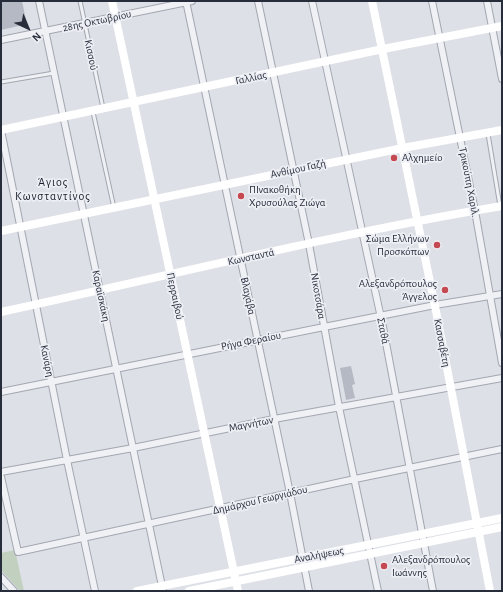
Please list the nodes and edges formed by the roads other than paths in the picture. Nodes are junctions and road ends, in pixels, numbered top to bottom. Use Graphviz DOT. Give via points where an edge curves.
graph roads {
  1 [pos="39,1"];
  2 [pos="80,1"];
  3 [pos="112,1"];
  4 [pos="188,1"];
  5 [pos="258,1"];
  6 [pos="312,1"];
  7 [pos="372,1"];
  8 [pos="432,1"];
  9 [pos="487,1"];
  10 [pos="115,17"];
  11 [pos="84,23"];
  12 [pos="502,26"];
  13 [pos="492,28"];
  14 [pos="45,31"];
  15 [pos="440,38"];
  16 [pos="1,40"];
  17 [pos="383,49"];
  18 [pos="325,62"];
  19 [pos="54,73"];
  20 [pos="273,73"];
  21 [pos="502,79"];
  22 [pos="1,82"];
  23 [pos="205,87"];
  24 [pos="133,102"];
  25 [pos="103,108"];
  26 [pos="92,110"];
  27 [pos="63,117"];
  28 [pos="1,130"];
  29 [pos="502,130"];
  30 [pos="488,132"];
  31 [pos="460,137"];
  32 [pos="403,148"];
  33 [pos="347,159"];
  34 [pos="293,170"];
  35 [pos="225,184"];
  36 [pos="154,199"];
  37 [pos="501,206"];
  38 [pos="114,208"];
  39 [pos="475,211"];
  40 [pos="84,214"];
  41 [pos="418,222"];
  42 [pos="20,227"];
  43 [pos="1,231"];
  44 [pos="363,233"];
  45 [pos="308,244"];
  46 [pos="241,259"];
  47 [pos="170,275"];
  48 [pos="100,291"];
  49 [pos="502,294"];
  50 [pos="490,296"];
  51 [pos="36,305"];
  52 [pos="435,305"];
  53 [pos="1,312"];
  54 [pos="380,316"];
  55 [pos="324,327"];
  56 [pos="257,340"];
  57 [pos="187,354"];
  58 [pos="502,363"];
  59 [pos="116,369"];
  60 [pos="502,378"];
  61 [pos="51,382"];
  62 [pos="451,387"];
  63 [pos="1,392"];
  64 [pos="395,397"];
  65 [pos="339,407"];
  66 [pos="274,419"];
  67 [pos="204,433"];
  68 [pos="133,448"];
  69 [pos="502,449"];
  70 [pos="464,456"];
  71 [pos="67,460"];
  72 [pos="409,468"];
  73 [pos="1,472"];
  74 [pos="1,477"];
  75 [pos="355,479"];
  76 [pos="290,493"];
  77 [pos="220,509"];
  78 [pos="502,518"];
  79 [pos="477,522"];
  80 [pos="149,524"];
  81 [pos="502,527"];
  82 [pos="479,532"];
  83 [pos="422,534"];
  84 [pos="84,537"];
  85 [pos="424,544"];
  86 [pos="368,545"];
  87 [pos="370,555"];
  88 [pos="303,558"];
  89 [pos="304,568"];
  90 [pos="234,572"];
  91 [pos="1,577"];
  92 [pos="236,582"];
  93 [pos="162,589"];
  94 [pos="14,591"];
  95 [pos="95,591"];
  96 [pos="137,591"];
  97 [pos="189,591"];
  98 [pos="238,591"];
  99 [pos="309,591"];
  100 [pos="378,591"];
  101 [pos="433,591"];
  102 [pos="490,591"];
  1 -- 14 [label="street, Καραϊσκάκη"];
  2 -- 11 [label="lane, Κισσού"];
  3 -- 10 [label="street, Περραιβού"];
  4 -- 10 [label="street, 28ης Οκτωβρίου"];
  4 -- 23 [label="street, Βλαχάβα"];
  5 -- 20 [label="street, Νικοτσάρα"];
  6 -- 18 [label="street, Σταθά"];
  7 -- 17 [label="street, Κασσαβέτη"];
  8 -- 15 [label="street, Τρικούπη Χαριλ."];
  9 -- 13 [label="street"];
  10 -- 11 [label="street, 28ης Οκτωβρίου"];
  10 -- 24 [label="street, Περραιβού"];
  11 -- 14 [label="street, 28ης Οκτωβρίου"];
  11 -- 25 [label="lane, Κισσού"];
  12 -- 13 [label="street, Γαλλίας"];
  13 -- 15 [label="street, Γαλλίας"];
  13 -- 21 [label="street"];
  14 -- 16 [label="street, 28ης Οκτωβρίου"];
  14 -- 19 [label="street, Καραϊσκάκη"];
  15 -- 17 [label="street, Γαλλίας"];
  15 -- 31 [label="street, Τρικούπη Χαριλ."];
  17 -- 18 [label="street, Γαλλίας"];
  17 -- 32 [label="street, Κασσαβέτη"];
  18 -- 20 [label="street, Γαλλίας"];
  18 -- 33 [label="street, Σταθά"];
  19 -- 22 [label="lane"];
  19 -- 27 [label="street, Καραϊσκάκη"];
  20 -- 23 [label="street, Γαλλίας"];
  20 -- 34 [label="street, Νικοτσάρα"];
  23 -- 24 [label="street, Γαλλίας"];
  23 -- 35 [label="street, Βλαχάβα"];
  24 -- 25 [label="street, Γαλλίας"];
  24 -- 36 [label="street, Περραιβού"];
  25 -- 26 [label="street, Γαλλίας"];
  26 -- 27 [label="street, Γαλλίας"];
  26 -- 38 [label="lane"];
  27 -- 28 [label="street, Γαλλίας"];
  27 -- 40 [label="street, Καραϊσκάκη"];
  28 -- 42 [label="street, Κανάρη"];
  29 -- 30 [label="street, Ανθίμου Γαζή"];
  30 -- 31 [label="street, Ανθίμου Γαζή"];
  30 -- 37 [label="lane"];
  31 -- 32 [label="street, Ανθίμου Γαζή"];
  31 -- 39 [label="street, Τρικούπη Χαριλ."];
  32 -- 33 [label="street, Ανθίμου Γαζή"];
  32 -- 41 [label="street, Κασσαβέτη"];
  33 -- 34 [label="street, Ανθίμου Γαζή"];
  33 -- 44 [label="street, Σταθά"];
  34 -- 35 [label="street, Ανθίμου Γαζή"];
  34 -- 45 [label="street, Νικοτσάρα"];
  35 -- 36 [label="street, Ανθίμου Γαζή"];
  35 -- 46 [label="street, Βλαχάβα"];
  36 -- 38 [label="street, Ανθίμου Γαζή"];
  36 -- 47 [label="street, Περραιβού"];
  37 -- 39 [label="street, Κωνσταντά"];
  38 -- 40 [label="street, Ανθίμου Γαζή"];
  39 -- 41 [label="street, Κωνσταντά"];
  39 -- 50 [label="street, Τρικούπη Χαριλ."];
  40 -- 42 [label="street, Ανθίμου Γαζή"];
  40 -- 48 [label="street, Καραϊσκάκη"];
  41 -- 44 [label="street, Κωνσταντά"];
  41 -- 52 [label="street, Κασσαβέτη"];
  42 -- 43 [label="street, Ανθίμου Γαζή"];
  42 -- 51 [label="street, Κανάρη"];
  44 -- 45 [label="street, Κωνσταντά"];
  44 -- 54 [label="street, Σταθά"];
  45 -- 46 [label="street, Κωνσταντά"];
  45 -- 55 [label="street, Νικοτσάρα"];
  46 -- 47 [label="street, Κωνσταντά"];
  46 -- 56 [label="street, Βλαχάβα"];
  47 -- 48 [label="street, Κωνσταντά"];
  47 -- 57 [label="street, Περραιβού"];
  48 -- 51 [label="street, Κωνσταντά"];
  48 -- 59 [label="street, Καραϊσκάκη"];
  49 -- 50 [label="street, Ρήγα Φεραίου"];
  50 -- 52 [label="street, Ρήγα Φεραίου"];
  50 -- 58 [label="street, Τρικούπη Χαριλ."];
  51 -- 53 [label="street, Κωνσταντά"];
  51 -- 61 [label="street, Κανάρη"];
  52 -- 54 [label="street, Ρήγα Φεραίου"];
  52 -- 62 [label="street, Κασσαβέτη"];
  54 -- 55 [label="street, Ρήγα Φεραίου"];
  54 -- 64 [label="street, Σταθά"];
  55 -- 56 [label="street, Ρήγα Φεραίου"];
  55 -- 65 [label="street, Νικοτσάρα"];
  56 -- 57 [label="street, Ρήγα Φεραίου"];
  56 -- 66 [label="street, Βλαχάβα"];
  57 -- 59 [label="street, Ρήγα Φεραίου"];
  57 -- 67 [label="street, Περραιβού"];
  59 -- 61 [label="street, Ρήγα Φεραίου"];
  59 -- 68 [label="street, Καραϊσκάκη"];
  60 -- 62 [label="street, Μαγνήτων"];
  61 -- 63 [label="street, Ρήγα Φεραίου"];
  61 -- 71 [label="street, Κανάρη"];
  62 -- 64 [label="street, Μαγνήτων"];
  62 -- 70 [label="street, Κασσαβέτη"];
  64 -- 65 [label="street, Μαγνήτων"];
  64 -- 72 [label="street, Σταθά"];
  65 -- 66 [label="street, Μαγνήτων"];
  65 -- 75 [label="street, Νικοτσάρα"];
  66 -- 67 [label="street, Μαγνήτων"];
  66 -- 76 [label="street, Βλαχάβα"];
  67 -- 68 [label="street, Μαγνήτων"];
  67 -- 77 [label="street, Περραιβού"];
  68 -- 71 [label="street, Μαγνήτων"];
  68 -- 80 [label="street, Καραϊσκάκη"];
  69 -- 70 [label="street, Δημάρχου Γεωργιάδου"];
  70 -- 72 [label="street, Δημάρχου Γεωργιάδου"];
  70 -- 79 [label="street, Κασσαβέτη"];
  71 -- 73 [label="street, Μαγνήτων"];
  71 -- 84 [label="street, Κανάρη"];
  72 -- 75 [label="street, Δημάρχου Γεωργιάδου"];
  72 -- 83 [label="street, Σταθά"];
  74 -- 84 [label="street, Δημάρχου Γεωργιάδου" via="18,552"];
  75 -- 76 [label="street, Δημάρχου Γεωργιάδου"];
  75 -- 86 [label="street, Νικοτσάρα"];
  76 -- 77 [label="street, Δημάρχου Γεωργιάδου"];
  76 -- 88 [label="street, Βλαχάβα"];
  77 -- 80 [label="street, Δημάρχου Γεωργιάδου"];
  77 -- 90 [label="street, Περραιβού"];
  78 -- 79 [label="street, Αναλήψεως"];
  79 -- 82 [label="street, Κασσαβέτη"];
  79 -- 83 [label="street, Αναλήψεως"];
  80 -- 84 [label="street, Δημάρχου Γεωργιάδου"];
  80 -- 93 [label="street, Καραϊσκάκη"];
  81 -- 82 [label="street, Αναλήψεως"];
  82 -- 85 [label="street, Αναλήψεως"];
  82 -- 102 [label="street, Κασσαβέτη"];
  83 -- 85 [label="street, Σταθά"];
  83 -- 86 [label="street, Αναλήψεως"];
  84 -- 95 [label="street, Κανάρη"];
  85 -- 87 [label="street, Αναλήψεως"];
  85 -- 101 [label="street, Σταθά"];
  86 -- 87 [label="street, Νικοτσάρα"];
  86 -- 88 [label="street, Αναλήψεως"];
  87 -- 89 [label="street, Αναλήψεως"];
  87 -- 100 [label="street, Νικοτσάρα"];
  88 -- 89 [label="street, Βλαχάβα"];
  88 -- 90 [label="street, Αναλήψεως"];
  89 -- 92 [label="street, Αναλήψεως"];
  89 -- 99 [label="street, Βλαχάβα"];
  90 -- 92 [label="street, Περραιβού"];
  90 -- 93 [label="street, Αναλήψεως"];
  91 -- 94 [label="street"];
  92 -- 97 [label="street, Αναλήψεως"];
  92 -- 98 [label="street, Περραιβού"];
  93 -- 96 [label="street, Αναλήψεως"];
}
